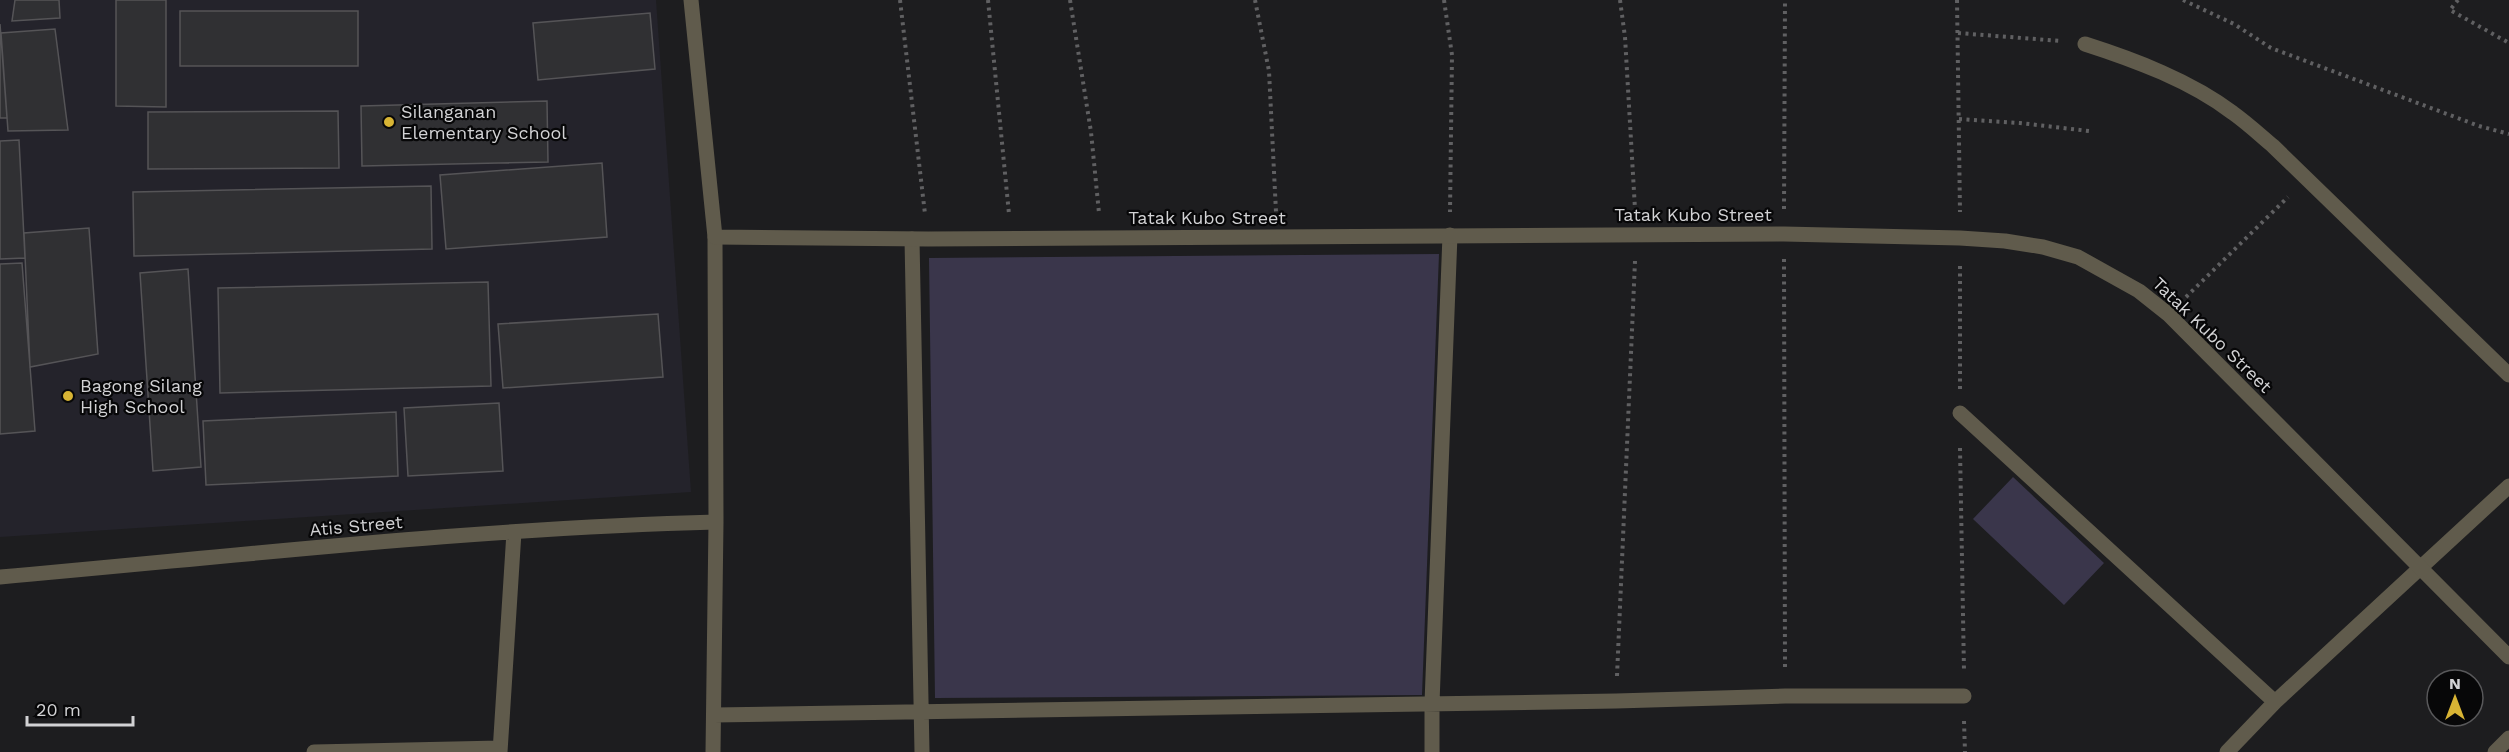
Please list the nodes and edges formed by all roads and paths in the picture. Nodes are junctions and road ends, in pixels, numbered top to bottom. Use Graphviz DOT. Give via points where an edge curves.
graph roads {
  1 [pos="692,0"];
  2 [pos="900,0"];
  3 [pos="988,0"];
  4 [pos="1070,0"];
  5 [pos="1255,0"];
  6 [pos="1444,0"];
  7 [pos="1620,0"];
  8 [pos="1785,0"];
  9 [pos="1957,0"];
  10 [pos="2183,0"];
  11 [pos="2458,0"];
  12 [pos="1958,33"];
  13 [pos="2509,43"];
  14 [pos="2085,45"];
  15 [pos="1959,119"];
  16 [pos="2089,131"];
  17 [pos="2509,134"];
  18 [pos="2307,179"];
  19 [pos="1784,234"];
  20 [pos="1450,235"];
  21 [pos="1636,235"];
  22 [pos="715,237"];
  23 [pos="1277,237"];
  24 [pos="1010,238"];
  25 [pos="1100,238"];
  26 [pos="1960,238"];
  27 [pos="912,239"];
  28 [pos="928,239"];
  29 [pos="2168,314"];
  30 [pos="2509,375"];
  31 [pos="1960,413"];
  32 [pos="2509,486"];
  33 [pos="716,522"];
  34 [pos="514,532"];
  35 [pos="2419,568"];
  36 [pos="0,577"];
  37 [pos="2509,657"];
  38 [pos="1785,696"];
  39 [pos="1964,696"];
  40 [pos="1616,701"];
  41 [pos="2275,702"];
  42 [pos="1432,703"];
  43 [pos="921,710"];
  44 [pos="714,715"];
  45 [pos="2509,738"];
  46 [pos="500,750"];
  47 [pos="331,751"];
  48 [pos="314,752"];
  49 [pos="713,752"];
  50 [pos="921,752"];
  51 [pos="1432,752"];
  52 [pos="1965,752"];
  53 [pos="2227,752"];
  54 [pos="2495,752"];
  1 -- 22 [label="street"];
  2 -- 28 [label="path"];
  3 -- 24 [label="path"];
  4 -- 25 [label="path" via="1091,132"];
  5 -- 23 [label="path" via="1269,70"];
  6 -- 20 [label="path" via="1452,55"];
  7 -- 21 [label="path"];
  8 -- 19 [label="path"];
  9 -- 12 [label="path"];
  10 -- 17 [label="path" via="2234,24 2271,48 2312,65"];
  11 -- 13 [label="path" via="2450,10"];
  12 -- 14 [label="path"];
  12 -- 15 [label="path"];
  14 -- 18 [label="street" via="2124,56 2175,79 2232,112"];
  15 -- 16 [label="path"];
  15 -- 26 [label="path"];
  18 -- 29 [label="path"];
  18 -- 30 [label="street"];
  19 -- 21 [label="street, Tatak Kubo Street"];
  19 -- 26 [label="street, Tatak Kubo Street"];
  19 -- 38 [label="path"];
  20 -- 21 [label="street, Tatak Kubo Street"];
  20 -- 23 [label="street, Tatak Kubo Street"];
  20 -- 42 [label="street"];
  21 -- 40 [label="path"];
  22 -- 27 [label="street, Tatak Kubo Street"];
  22 -- 33 [label="street"];
  23 -- 25 [label="street, Tatak Kubo Street"];
  24 -- 25 [label="street, Tatak Kubo Street"];
  24 -- 28 [label="street, Tatak Kubo Street"];
  26 -- 29 [label="street, Tatak Kubo Street" via="2014,243 2078,257 2139,291"];
  26 -- 31 [label="path"];
  27 -- 28 [label="street, Tatak Kubo Street"];
  27 -- 43 [label="street"];
  29 -- 35 [label="street, Tatak Kubo Street"];
  31 -- 39 [label="path"];
  31 -- 41 [label="street"];
  32 -- 35 [label="street"];
  33 -- 34 [label="street, Atis Street"];
  33 -- 44 [label="street"];
  34 -- 36 [label="street, Atis Street"];
  34 -- 46 [label="street"];
  35 -- 37 [label="street, Tatak Kubo Street"];
  35 -- 41 [label="street"];
  38 -- 39 [label="street"];
  38 -- 40 [label="street"];
  39 -- 52 [label="path"];
  40 -- 42 [label="street"];
  41 -- 53 [label="street"];
  42 -- 43 [label="street"];
  42 -- 51 [label="street"];
  43 -- 44 [label="street"];
  43 -- 50 [label="street"];
  44 -- 49 [label="street"];
  45 -- 54 [label="street"];
  46 -- 47 [label="street"];
  47 -- 48 [label="street"];
}
